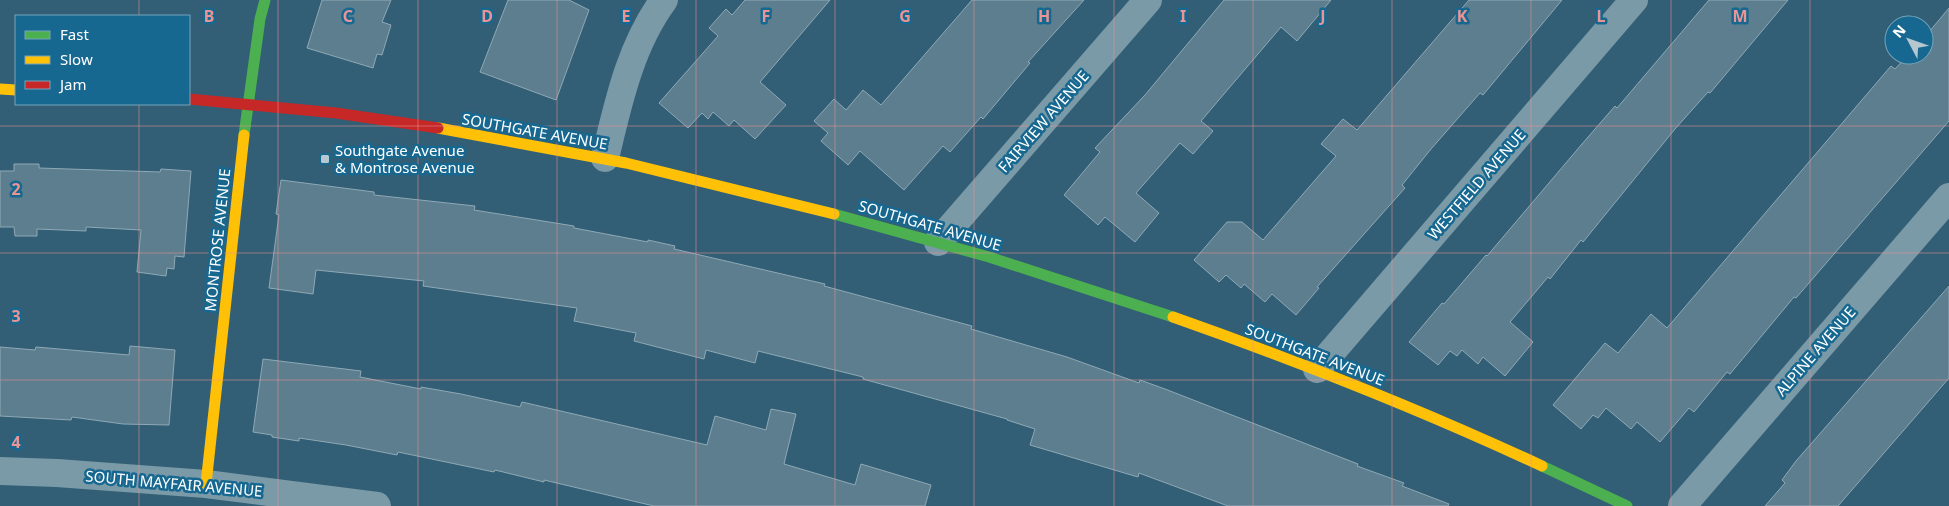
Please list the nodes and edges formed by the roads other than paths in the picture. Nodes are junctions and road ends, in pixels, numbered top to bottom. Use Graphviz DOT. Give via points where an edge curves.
graph roads {
  1 [pos="265,0"];
  2 [pos="664,0"];
  3 [pos="1148,0"];
  4 [pos="1634,0"];
  5 [pos="0,89"];
  6 [pos="15,90"];
  7 [pos="190,98"];
  8 [pos="247,103"];
  9 [pos="605,158"];
  10 [pos="1949,197"];
  11 [pos="938,242"];
  12 [pos="1317,369"];
  13 [pos="0,471"];
  14 [pos="206,484"];
  15 [pos="377,506"];
  16 [pos="1627,506"];
  17 [pos="1682,506"];
  1 -- 8 [label="street, MONTROSE AVENUE"];
  2 -- 9 [label="street" via="637,48 621,92"];
  3 -- 11 [label="street, FAIRVIEW AVENUE"];
  4 -- 12 [label="street, WESTFIELD AVENUE"];
  5 -- 6 [label="street"];
  7 -- 8 [label="street, SOUTHGATE AVENUE"];
  8 -- 9 [label="street, SOUTHGATE AVENUE" via="371,118"];
  8 -- 14 [label="street, MONTROSE AVENUE"];
  9 -- 11 [label="street, SOUTHGATE AVENUE" via="832,212"];
  10 -- 17 [label="street, ALPINE AVENUE"];
  11 -- 12 [label="street, SOUTHGATE AVENUE" via="1083,286"];
  12 -- 16 [label="street, SOUTHGATE AVENUE" via="1498,446"];
  13 -- 14 [label="street, SOUTH MAYFAIR AVENUE"];
  14 -- 15 [label="street, SOUTH MAYFAIR AVENUE"];
}
